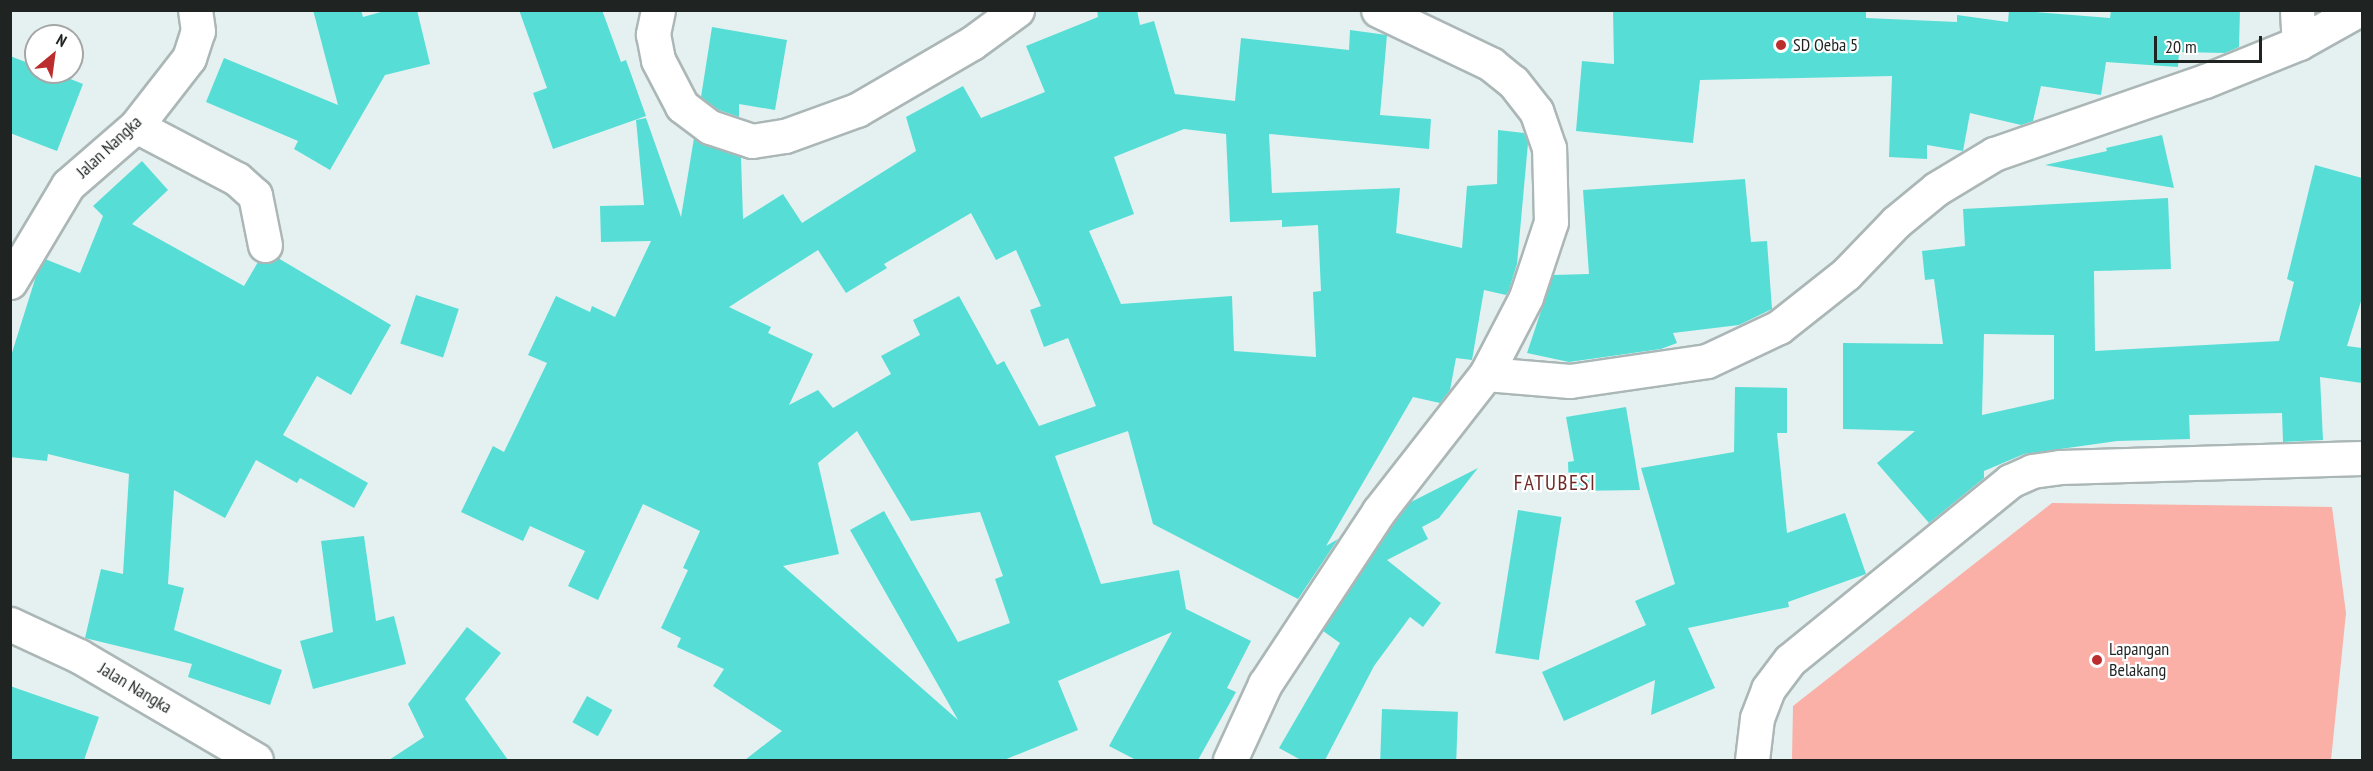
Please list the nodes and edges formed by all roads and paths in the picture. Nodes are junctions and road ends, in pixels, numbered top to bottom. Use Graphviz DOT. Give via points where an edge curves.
graph roads {
  1 [pos="195,10"];
  2 [pos="658,10"];
  3 [pos="1017,10"];
  4 [pos="1378,10"];
  5 [pos="2297,10"];
  6 [pos="2358,10"];
  7 [pos="2299,43"];
  8 [pos="136,126"];
  9 [pos="265,245"];
  10 [pos="10,282"];
  11 [pos="1486,374"];
  12 [pos="2362,458"];
  13 [pos="10,624"];
  14 [pos="256,760"];
  15 [pos="1230,760"];
  16 [pos="1752,760"];
  1 -- 8 [label="street, Jalan Nangka" via="195,47"];
  2 -- 3 [label="street" via="653,34 658,60 682,106 710,128 752,141 785,136 857,110 972,43"];
  4 -- 11 [label="street" via="1491,64 1513,82 1536,111 1549,148 1551,222 1526,297"];
  5 -- 7 [label="street"];
  6 -- 7 [label="street"];
  7 -- 11 [label="street" via="2205,81 1994,154 1936,189 1896,222 1846,274 1779,327 1707,361 1570,381"];
  8 -- 9 [label="street" via="237,179 255,195"];
  8 -- 10 [label="street, Jalan Nangka" via="68,185"];
  11 -- 15 [label="street" via="1379,511 1277,665"];
  12 -- 16 [label="street" via="2060,467 2032,471 2010,481 1790,660 1768,689 1757,718"];
  13 -- 14 [label="street, Jalan Nangka" via="79,656"];
}
